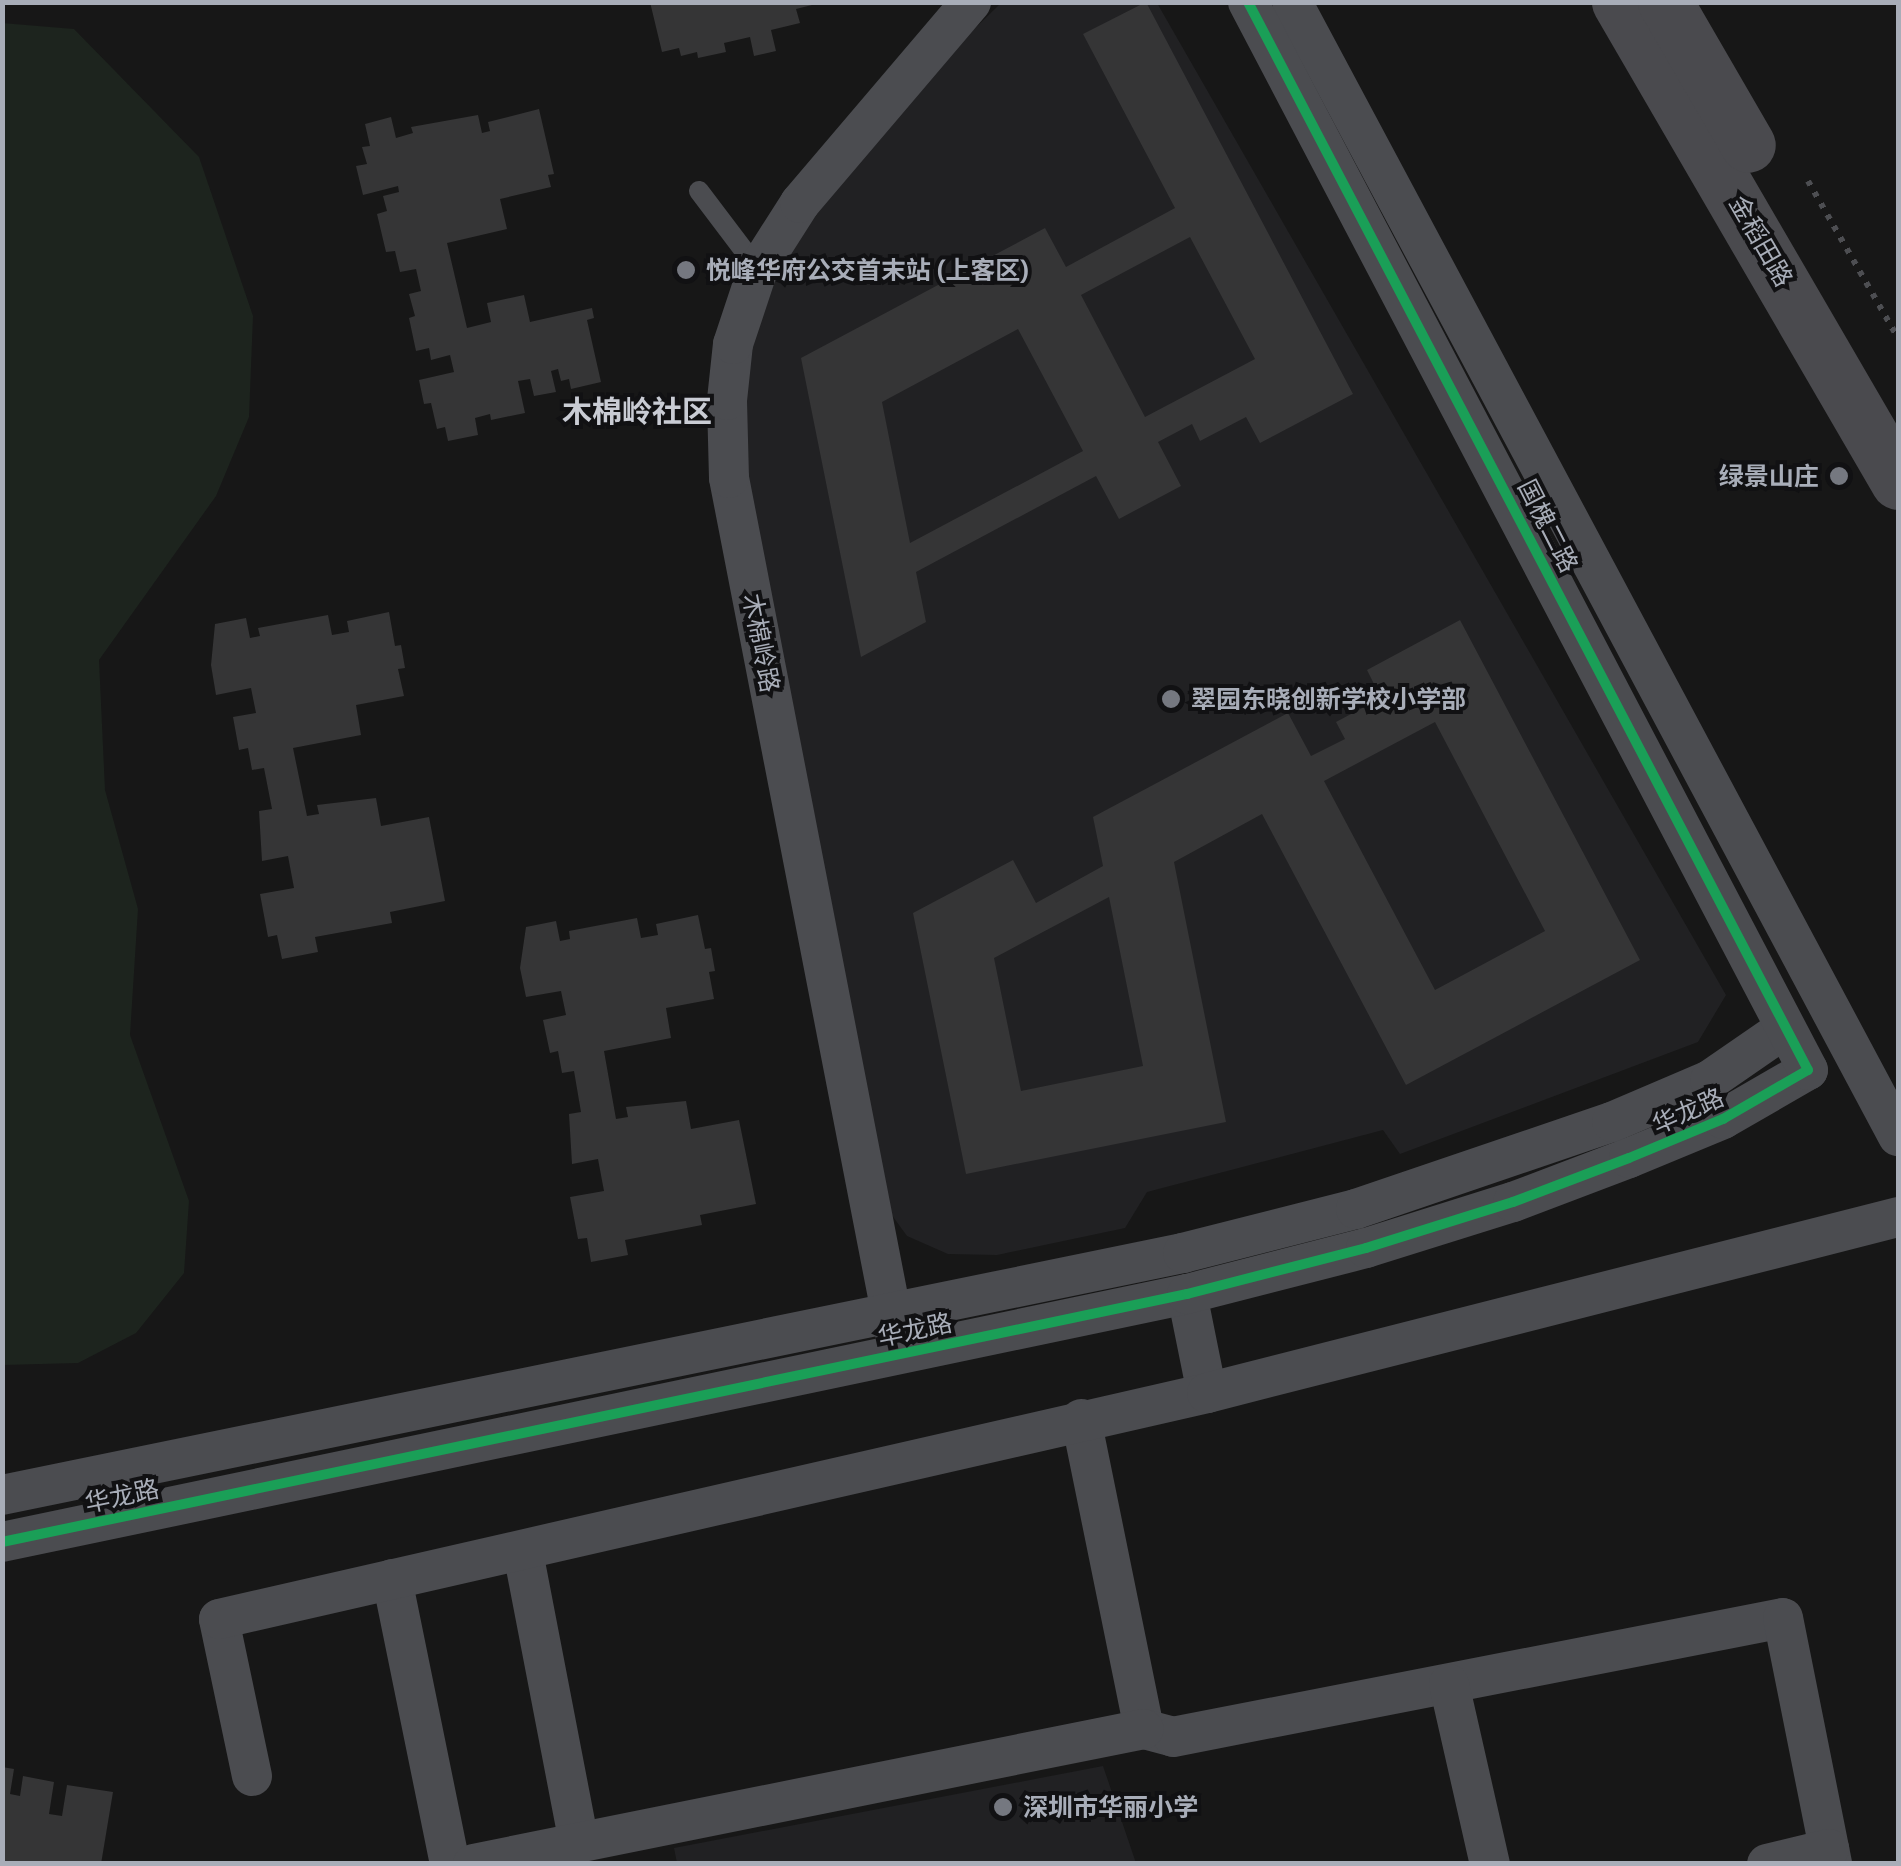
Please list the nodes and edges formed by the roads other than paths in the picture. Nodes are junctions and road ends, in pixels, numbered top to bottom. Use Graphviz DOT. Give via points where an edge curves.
graph roads {
  1 [pos="971,2"];
  2 [pos="1248,2"];
  3 [pos="1292,2"];
  4 [pos="1619,2"];
  5 [pos="1665,2"];
  6 [pos="699,191"];
  7 [pos="758,269"];
  8 [pos="1898,408"];
  9 [pos="1898,482"];
  10 [pos="1553,536"];
  11 [pos="1784,1028"];
  12 [pos="1808,1070"];
  13 [pos="1898,1136"];
  14 [pos="1898,1217"];
  15 [pos="1187,1294"];
  16 [pos="892,1313"];
  17 [pos="899,1354"];
  18 [pos="1208,1393"];
  19 [pos="1081,1418"];
  20 [pos="2,1495"];
  21 [pos="2,1542"];
  22 [pos="523,1552"];
  23 [pos="392,1579"];
  24 [pos="1449,1684"];
  25 [pos="1144,1728"];
  26 [pos="252,1776"];
  27 [pos="579,1843"];
  28 [pos="647,1847"];
  29 [pos="1830,1856"];
  30 [pos="485,1862"];
  31 [pos="450,1864"];
  32 [pos="1490,1864"];
  33 [pos="1767,1864"];
  1 -- 7 [label="street, 木棉岭路" via="800,203"];
  2 -- 10 [label="street, 国槐二路"];
  3 -- 10 [label="street, 国槐二路" via="1415,226"];
  4 -- 9 [label="street, 金稻田路"];
  5 -- 8 [label="street, 金稻田路"];
  6 -- 7 [label="lane"];
  7 -- 16 [label="street, 木棉岭路" via="732,344 729,478"];
  10 -- 11 [label="street, 国槐二路"];
  10 -- 13 [label="street"];
  11 -- 12 [label="street, 国槐二路"];
  11 -- 16 [label="street, 华龙路" via="1710,1080 1612,1122 1356,1208 1184,1254"];
  12 -- 15 [label="street, 华龙路" via="1723,1119 1513,1202"];
  14 -- 18 [label="street"];
  15 -- 17 [label="street, 华龙路"];
  15 -- 18 [label="street"];
  16 -- 17 [label="street, 木棉岭路"];
  16 -- 20 [label="street, 华龙路"];
  17 -- 21 [label="street, 华龙路"];
  18 -- 19 [label="street"];
  19 -- 22 [label="street"];
  19 -- 25 [label="street"];
  22 -- 23 [label="street"];
  22 -- 27 [label="street"];
  23 -- 26 [label="street" via="219,1619"];
  23 -- 31 [label="street"];
  24 -- 25 [label="street" via="1172,1737"];
  24 -- 29 [label="street" via="1783,1618"];
  24 -- 32 [label="street"];
  25 -- 28 [label="street"];
  27 -- 28 [label="street"];
  27 -- 30 [label="street"];
  29 -- 33 [label="street"];
}
